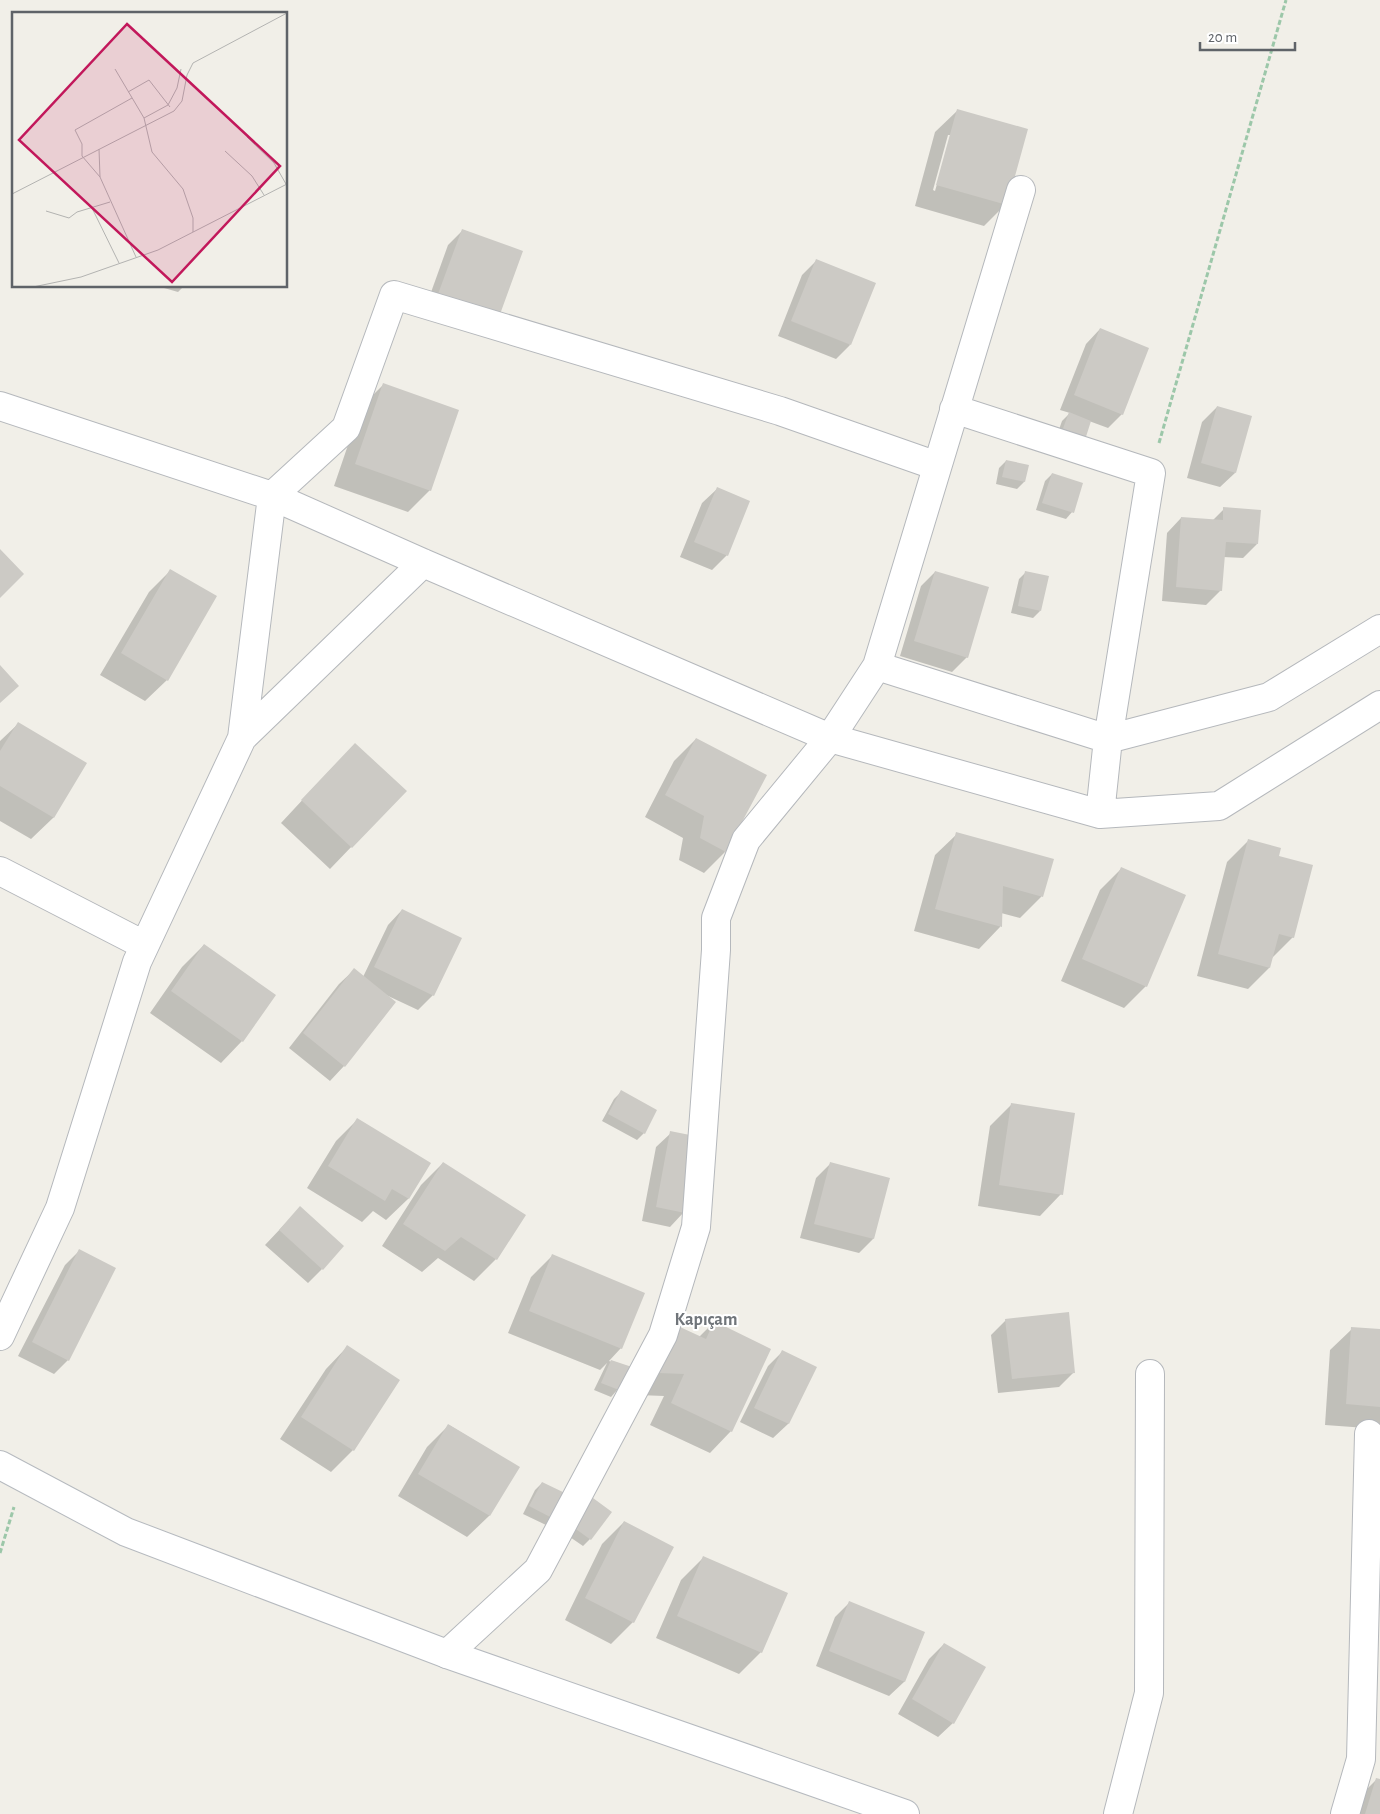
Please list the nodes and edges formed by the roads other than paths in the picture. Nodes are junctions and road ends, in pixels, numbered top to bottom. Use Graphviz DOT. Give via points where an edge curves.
graph roads {
  1 [pos="1021,190"];
  2 [pos="0,406"];
  3 [pos="954,408"];
  4 [pos="937,466"];
  5 [pos="272,496"];
  6 [pos="423,563"];
  7 [pos="1380,629"];
  8 [pos="877,666"];
  9 [pos="1380,704"];
  10 [pos="242,738"];
  11 [pos="830,738"];
  12 [pos="1108,740"];
  13 [pos="1100,814"];
  14 [pos="0,872"];
  15 [pos="144,945"];
  16 [pos="0,1336"];
  17 [pos="1150,1374"];
  18 [pos="1369,1434"];
  19 [pos="12,1471"];
  20 [pos="447,1654"];
  21 [pos="905,1814"];
  22 [pos="1118,1814"];
  23 [pos="1345,1814"];
  1 -- 3 [label="street"];
  2 -- 5 [label="street"];
  3 -- 4 [label="street"];
  3 -- 12 [label="street" via="1151,473"];
  4 -- 5 [label="street" via="780,411 394,295 346,428"];
  4 -- 8 [label="street"];
  5 -- 6 [label="street"];
  5 -- 10 [label="street"];
  6 -- 10 [label="street"];
  6 -- 11 [label="street"];
  7 -- 12 [label="street" via="1270,697"];
  8 -- 11 [label="street"];
  8 -- 12 [label="street"];
  9 -- 13 [label="street" via="1219,806"];
  10 -- 15 [label="street"];
  11 -- 13 [label="street"];
  11 -- 20 [label="street" via="746,840 716,918 696,1227 663,1336 538,1570"];
  12 -- 13 [label="street"];
  14 -- 15 [label="street"];
  15 -- 16 [label="street" via="60,1208"];
  17 -- 22 [label="street" via="1149,1693"];
  18 -- 23 [label="street" via="1361,1759"];
  19 -- 20 [label="street" via="126,1532"];
  20 -- 21 [label="street"];
}
